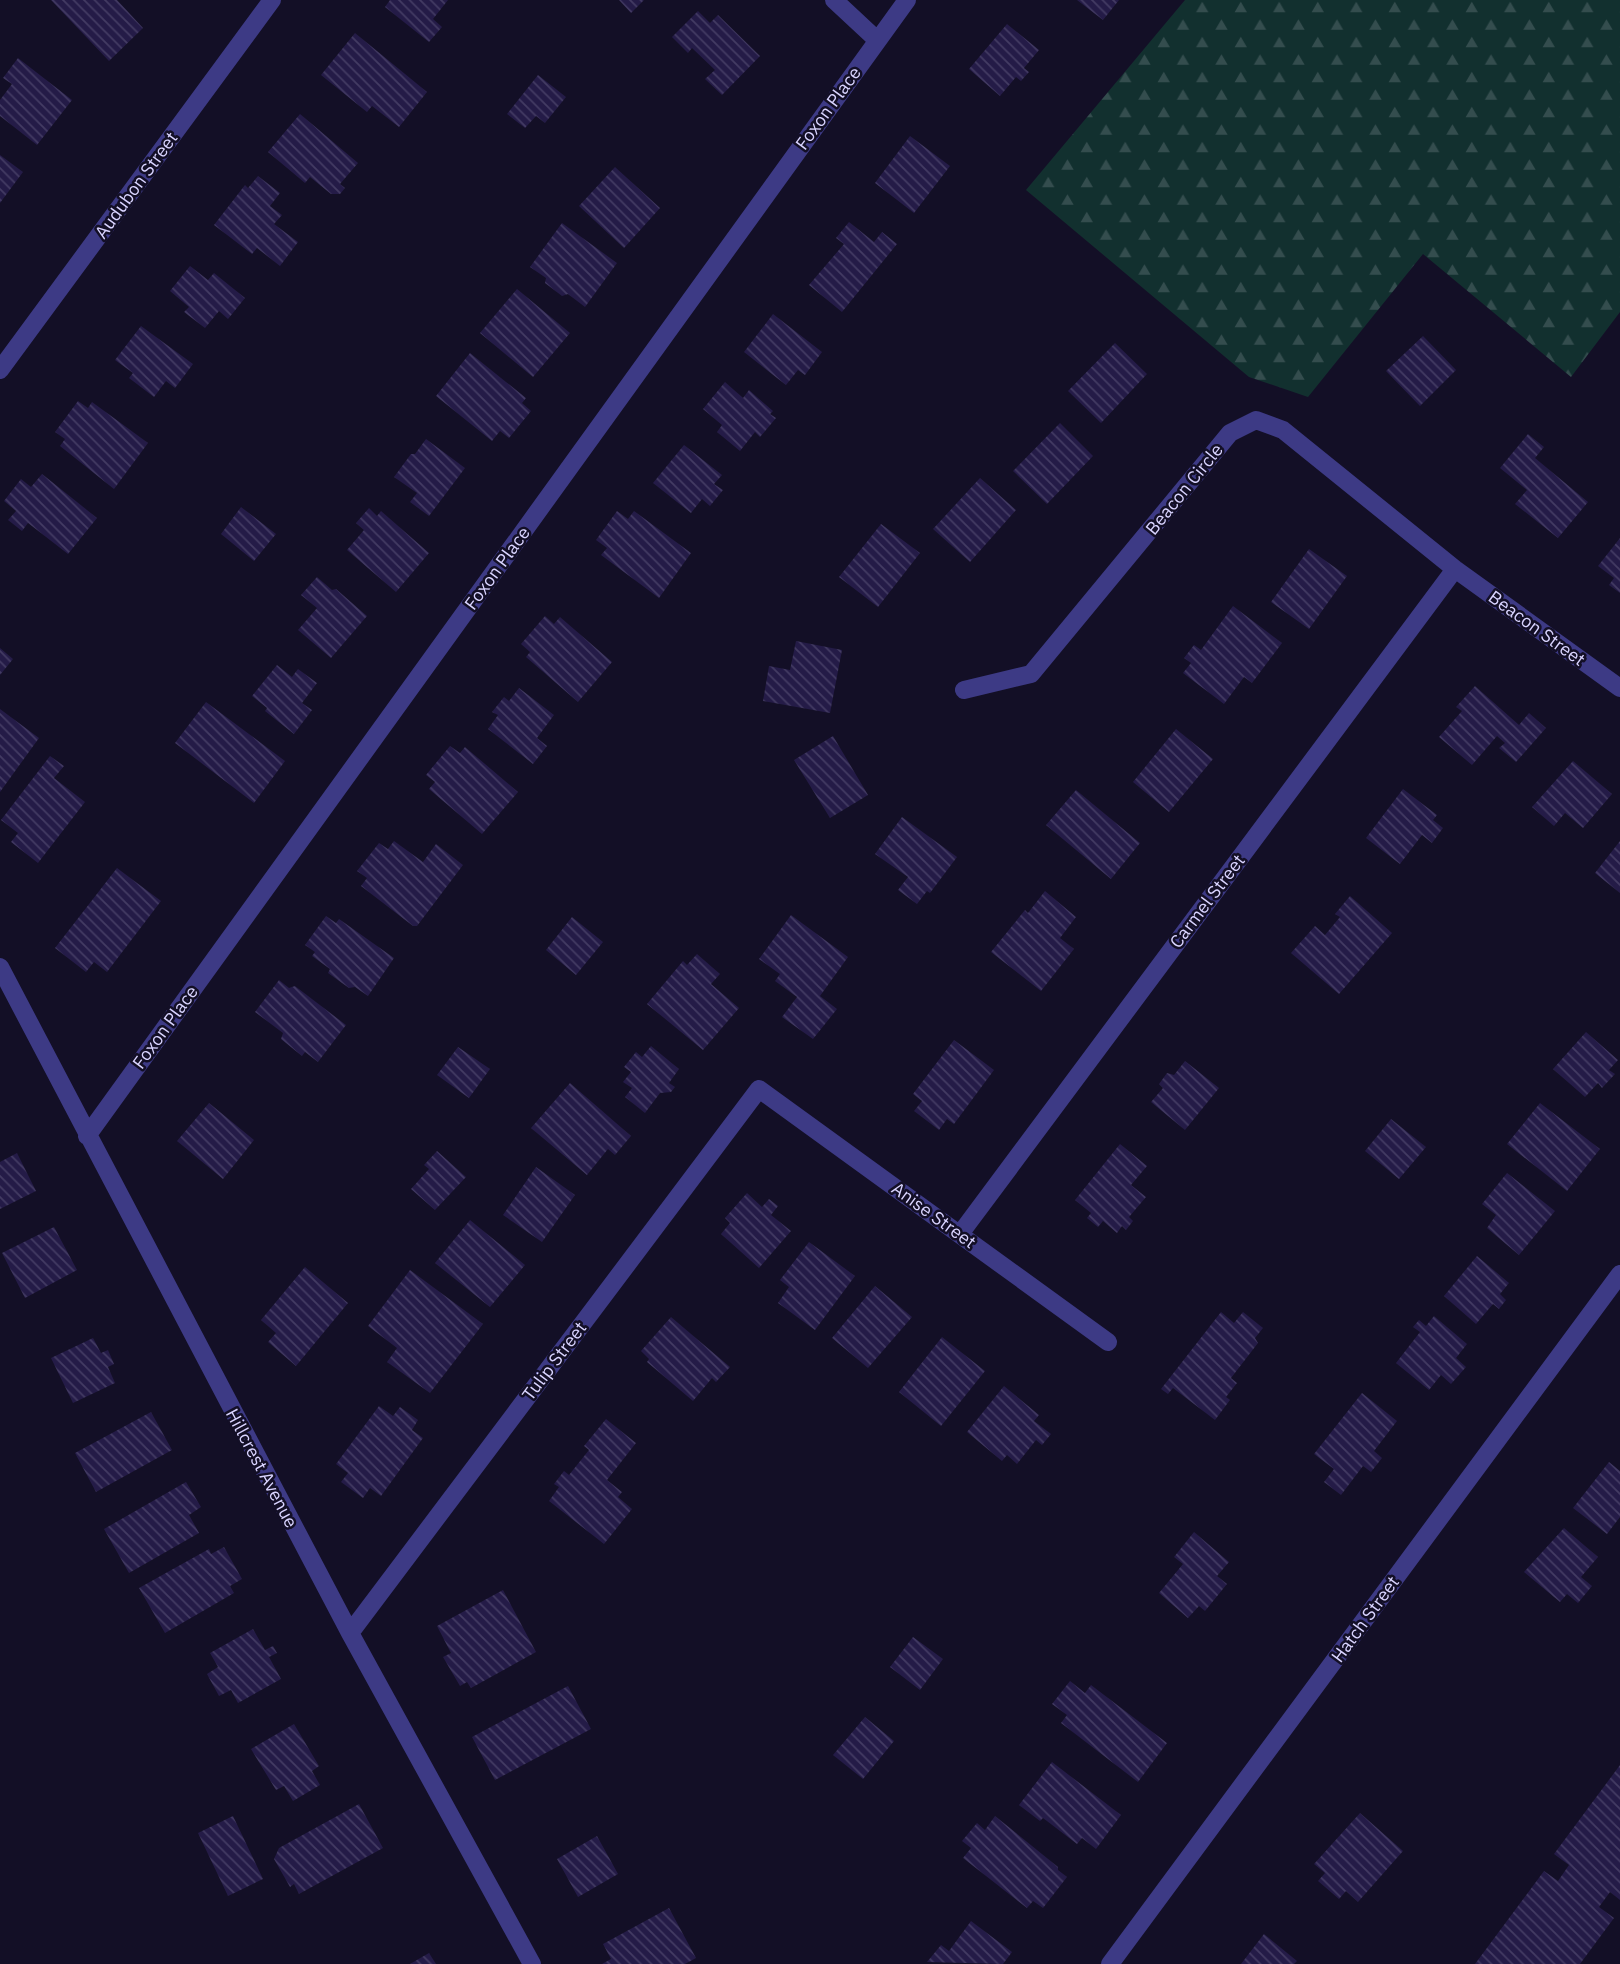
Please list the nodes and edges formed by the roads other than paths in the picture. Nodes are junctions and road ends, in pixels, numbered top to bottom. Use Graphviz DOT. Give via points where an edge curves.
graph roads {
  1 [pos="272,0"];
  2 [pos="834,0"];
  3 [pos="907,0"];
  4 [pos="877,40"];
  5 [pos="0,370"];
  6 [pos="1455,569"];
  7 [pos="1620,688"];
  8 [pos="964,690"];
  9 [pos="0,967"];
  10 [pos="759,1089"];
  11 [pos="87,1136"];
  12 [pos="960,1234"];
  13 [pos="1620,1274"];
  14 [pos="1108,1342"];
  15 [pos="350,1633"];
  16 [pos="532,1964"];
  17 [pos="1110,1964"];
  1 -- 5 [label="street, Audubon Street"];
  2 -- 4 [label="street"];
  3 -- 4 [label="street, Foxon Place"];
  4 -- 11 [label="street, Foxon Place"];
  6 -- 7 [label="street, Beacon Street"];
  6 -- 8 [label="street, Beacon Circle" via="1283,430 1256,420 1230,433 1031,674"];
  6 -- 12 [label="street, Carmel Street"];
  9 -- 11 [label="street, Hillcrest Avenue"];
  10 -- 12 [label="street, Anise Street"];
  10 -- 15 [label="street, Tulip Street"];
  11 -- 15 [label="street, Hillcrest Avenue"];
  12 -- 14 [label="street, Anise Street"];
  13 -- 17 [label="street, Hatch Street"];
  15 -- 16 [label="street, Hillcrest Avenue"];
}
